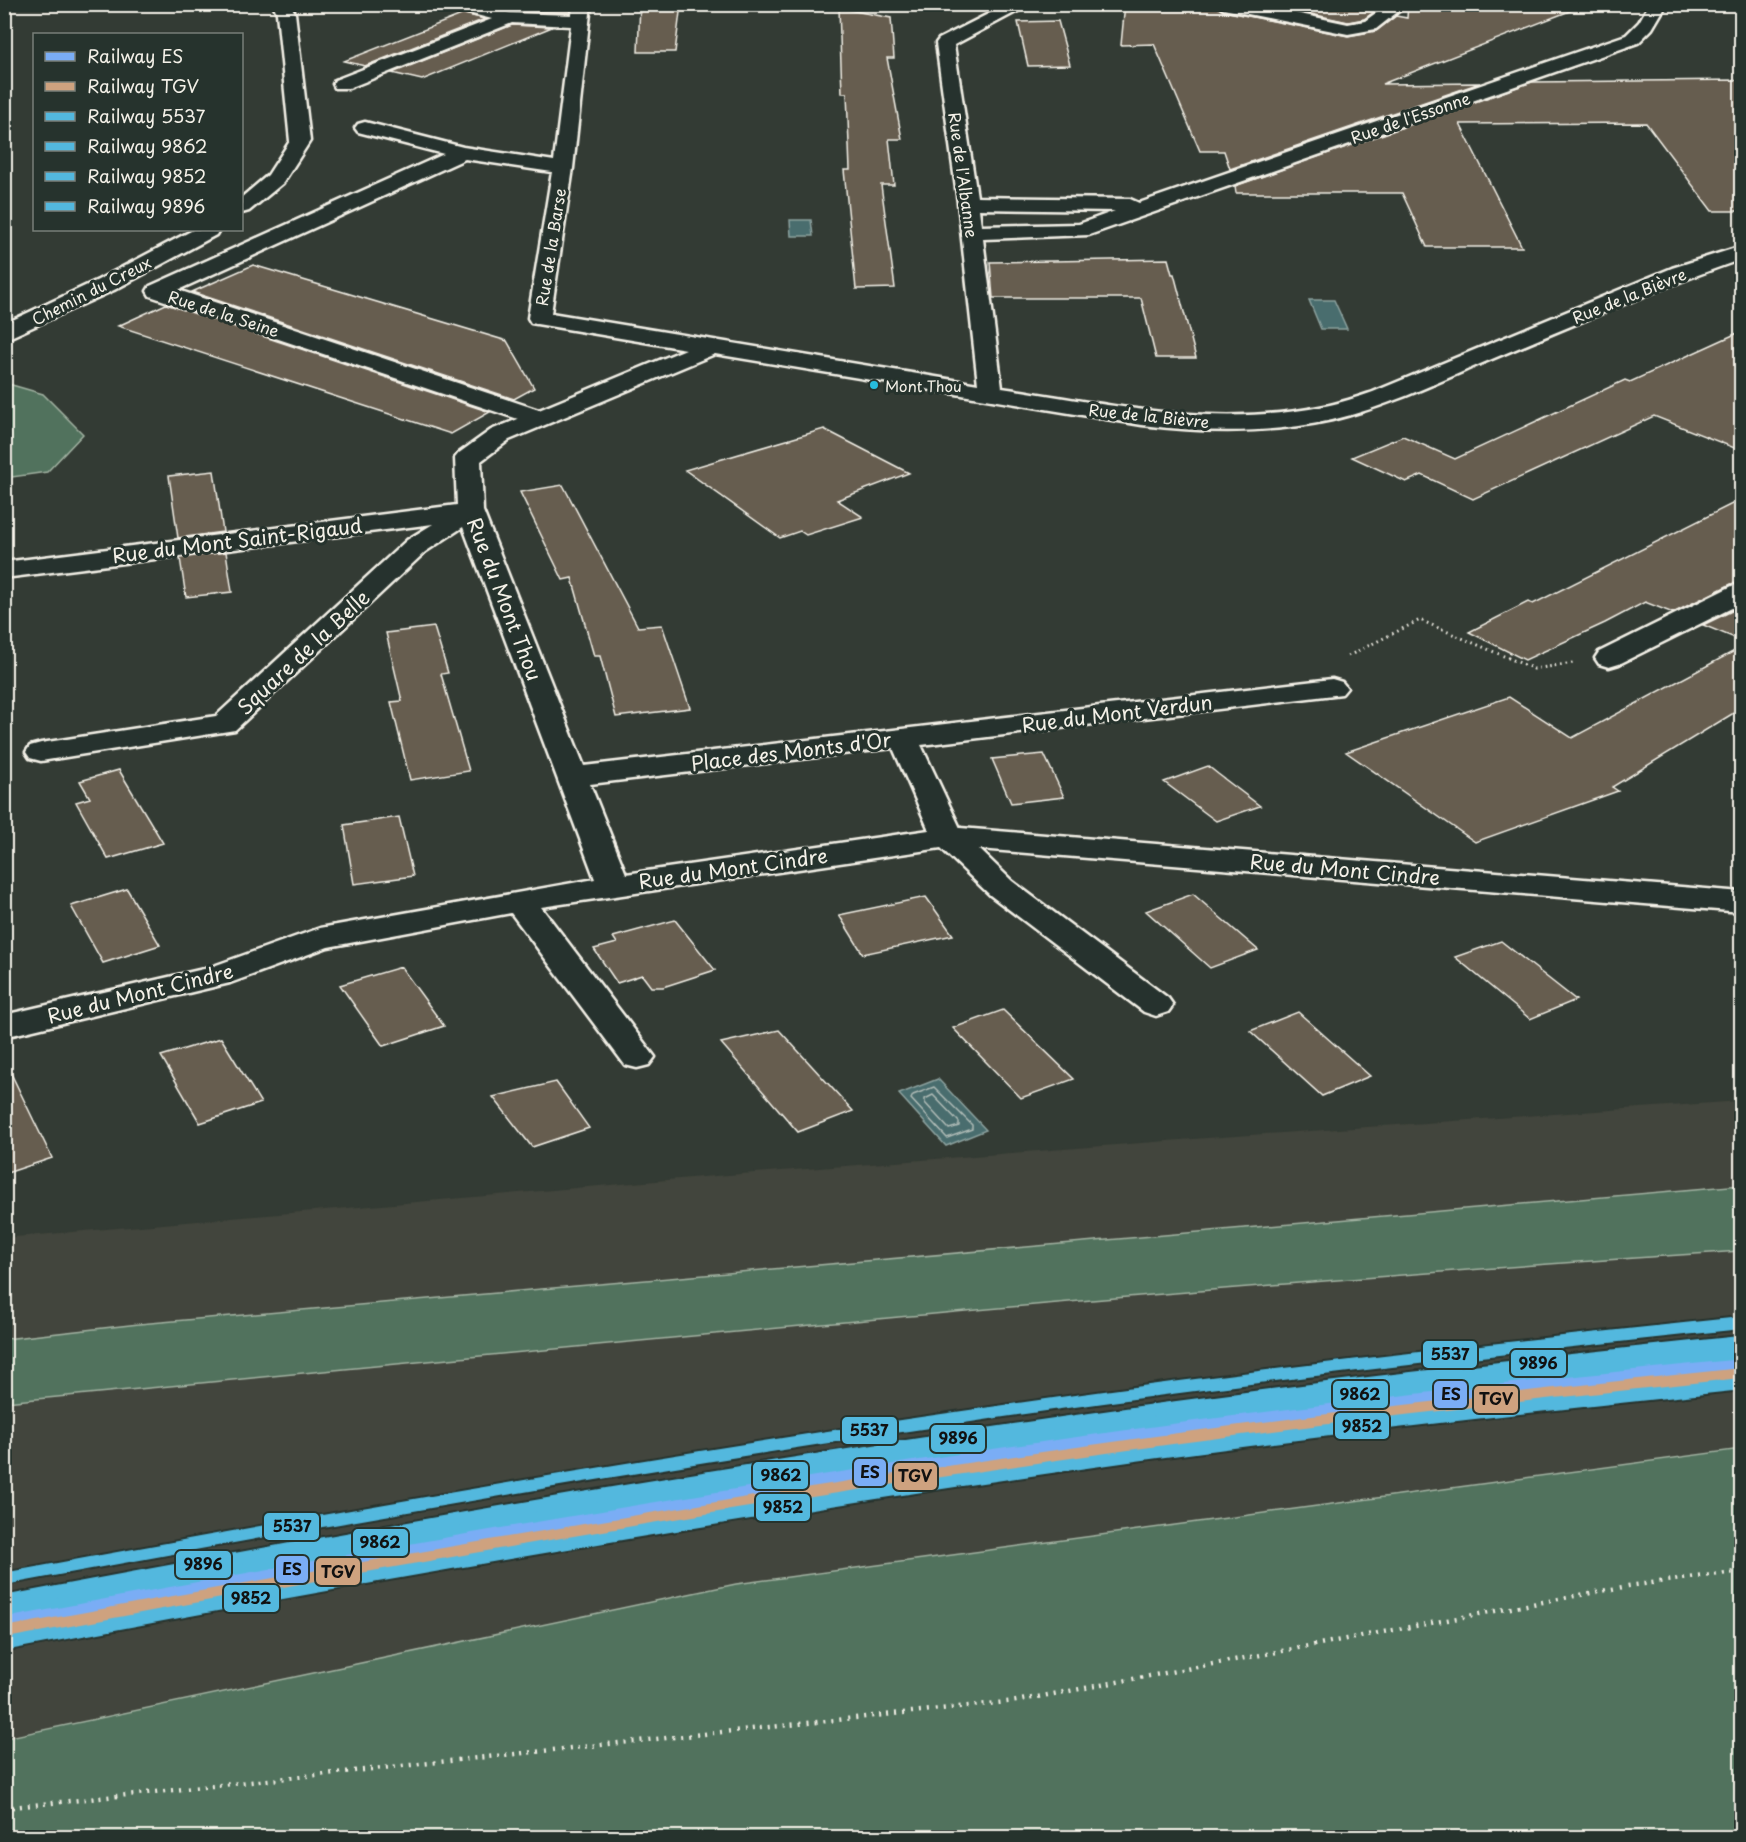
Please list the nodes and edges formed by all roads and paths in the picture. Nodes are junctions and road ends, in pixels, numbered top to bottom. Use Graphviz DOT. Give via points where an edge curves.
graph roads {
  1 [pos="281,4"];
  2 [pos="455,4"];
  3 [pos="1023,4"];
  4 [pos="1223,4"];
  5 [pos="1384,4"];
  6 [pos="1655,5"];
  7 [pos="582,13"];
  8 [pos="510,18"];
  9 [pos="342,84"];
  10 [pos="365,128"];
  11 [pos="463,153"];
  12 [pos="563,168"];
  13 [pos="968,203"];
  14 [pos="1150,205"];
  15 [pos="243,206"];
  16 [pos="206,231"];
  17 [pos="972,233"];
  18 [pos="1742,252"];
  19 [pos="4,333"];
  20 [pos="710,348"];
  21 [pos="991,393"];
  22 [pos="539,418"];
  23 [pos="471,511"];
  24 [pos="4,570"];
  25 [pos="1742,592"];
  26 [pos="1609,658"];
  27 [pos="1332,688"];
  28 [pos="903,738"];
  29 [pos="41,752"];
  30 [pos="572,777"];
  31 [pos="948,837"];
  32 [pos="614,885"];
  33 [pos="519,901"];
  34 [pos="1742,902"];
  35 [pos="1156,1005"];
  36 [pos="4,1026"];
  37 [pos="637,1057"];
  38 [pos="1742,1571"];
  39 [pos="4,1808"];
  1 -- 15 [label="street" via="286,13 300,141 276,179"];
  2 -- 8 [label="street"];
  3 -- 13 [label="street, Rue de l'Albanne" via="945,43"];
  4 -- 5 [label="street" via="1348,29 1370,25 1386,15 1391,10"];
  6 -- 14 [label="street, Rue de l'Essonne" via="1646,26 1632,39"];
  7 -- 8 [label="street"];
  7 -- 12 [label="street, Rue de la Barse"];
  8 -- 9 [label="street"];
  10 -- 11 [label="street"];
  11 -- 12 [label="street"];
  11 -- 22 [label="street, Rue de la Seine" via="158,291"];
  12 -- 20 [label="street, Rue de la Barse" via="539,318"];
  13 -- 14 [label="street"];
  13 -- 17 [label="street, Rue de l'Albanne"];
  14 -- 17 [label="street, Rue de l'Essonne" via="1081,230"];
  16 -- 19 [label="street, Chemin du Creux" via="106,285"];
  17 -- 21 [label="street, Rue de l'Albanne"];
  18 -- 21 [label="street, Rue de la Bièvre" via="1680,273 1382,397 1329,413 1272,421 1186,423"];
  20 -- 21 [label="street, Rue de la Bièvre"];
  20 -- 22 [label="street, Rue du Mont Thou"];
  22 -- 23 [label="street, Rue du Mont Thou" via="500,435 468,458"];
  23 -- 24 [label="street, Rue du Mont Saint-Rigaud"];
  23 -- 29 [label="street, Square de la Belle" via="416,546 225,724"];
  23 -- 30 [label="street, Rue du Mont Thou"];
  25 -- 26 [label="street"];
  26 -- 27 [label="path" via="1534,669 1420,620 1330,665"];
  27 -- 28 [label="street, Rue du Mont Verdun"];
  28 -- 30 [label="street, Place des Monts d'Or"];
  28 -- 31 [label="street, Place des Monts d'Or"];
  30 -- 32 [label="street, Rue du Mont Thou"];
  31 -- 32 [label="street, Rue du Mont Cindre"];
  31 -- 34 [label="street, Rue du Mont Cindre"];
  31 -- 35 [label="street" via="1001,888"];
  32 -- 33 [label="street, Rue du Mont Cindre"];
  33 -- 36 [label="street, Rue du Mont Cindre" via="320,938 218,976"];
  33 -- 37 [label="street"];
  38 -- 39 [label="path" via="1628,1586 1016,1701"];
}
